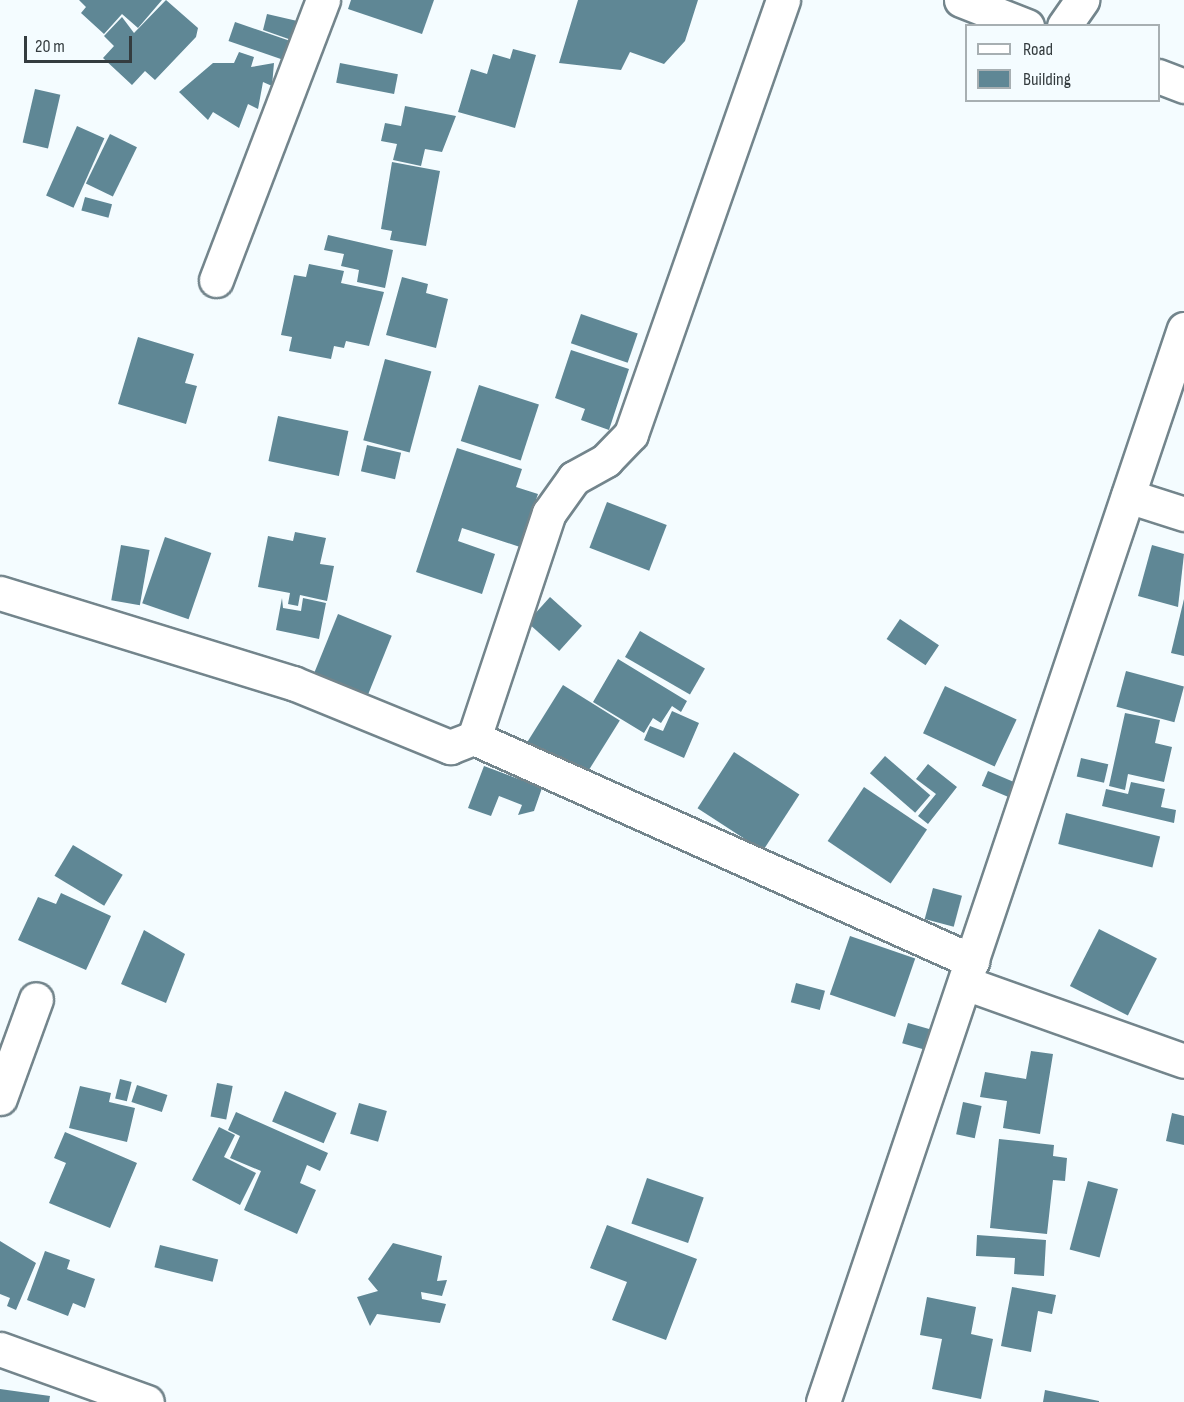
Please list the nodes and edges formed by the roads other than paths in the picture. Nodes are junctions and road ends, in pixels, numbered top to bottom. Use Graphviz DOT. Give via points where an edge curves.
graph roads {
  1 [pos="323,0"];
  2 [pos="783,0"];
  3 [pos="961,0"];
  4 [pos="1082,0"];
  5 [pos="1022,24"];
  6 [pos="1065,24"];
  7 [pos="1160,77"];
  8 [pos="1184,86"];
  9 [pos="216,280"];
  10 [pos="1184,329"];
  11 [pos="1128,496"];
  12 [pos="1184,514"];
  13 [pos="0,593"];
  14 [pos="474,738"];
  15 [pos="969,972"];
  16 [pos="36,999"];
  17 [pos="1184,1061"];
  18 [pos="0,1098"];
  19 [pos="0,1349"];
  20 [pos="147,1402"];
  21 [pos="824,1402"];
  1 -- 9 [label="street"];
  2 -- 14 [label="street" via="631,434 606,460 574,478 549,513"];
  3 -- 5 [label="street"];
  4 -- 6 [label="street"];
  7 -- 8 [label="street"];
  10 -- 11 [label="street"];
  11 -- 12 [label="street"];
  11 -- 15 [label="street"];
  13 -- 14 [label="street" via="293,683 450,747"];
  14 -- 15 [label="street"];
  15 -- 17 [label="street"];
  15 -- 21 [label="street"];
  16 -- 18 [label="street"];
  19 -- 20 [label="street"];
}
